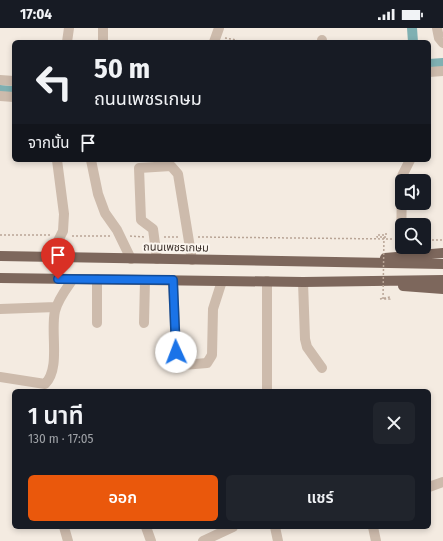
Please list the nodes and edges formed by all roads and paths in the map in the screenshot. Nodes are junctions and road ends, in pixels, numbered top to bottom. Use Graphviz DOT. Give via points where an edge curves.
graph roads {
  1 [pos="69,28"];
  2 [pos="103,28"];
  3 [pos="437,28"];
  4 [pos="217,36"];
  5 [pos="67,40"];
  6 [pos="103,40"];
  7 [pos="237,40"];
  8 [pos="443,43"];
  9 [pos="443,71"];
  10 [pos="431,72"];
  11 [pos="0,80"];
  12 [pos="12,81"];
  13 [pos="0,96"];
  14 [pos="12,97"];
  15 [pos="57,162"];
  16 [pos="91,162"];
  17 [pos="409,162"];
  18 [pos="139,164"];
  19 [pos="402,218"];
  20 [pos="386,233"];
  21 [pos="0,235"];
  22 [pos="61,236"];
  23 [pos="120,236"];
  24 [pos="154,237"];
  25 [pos="189,237"];
  26 [pos="395,239"];
  27 [pos="431,240"];
  28 [pos="443,240"];
  29 [pos="443,253"];
  30 [pos="0,256"];
  31 [pos="402,256"];
  32 [pos="50,257"];
  33 [pos="131,259"];
  34 [pos="157,259"];
  35 [pos="192,260"];
  36 [pos="352,263"];
  37 [pos="443,264"];
  38 [pos="0,278"];
  39 [pos="73,279"];
  40 [pos="97,279"];
  41 [pos="145,280"];
  42 [pos="173,280"];
  43 [pos="443,280"];
  44 [pos="222,281"];
  45 [pos="267,281"];
  46 [pos="303,282"];
  47 [pos="352,282"];
  48 [pos="443,289"];
  49 [pos="380,299"];
  50 [pos="56,306"];
  51 [pos="0,309"];
  52 [pos="97,323"];
  53 [pos="144,323"];
  54 [pos="322,368"];
  55 [pos="0,377"];
  56 [pos="267,389"];
  57 [pos="443,482"];
  58 [pos="431,486"];
  59 [pos="65,529"];
  60 [pos="147,529"];
  61 [pos="230,529"];
  62 [pos="275,529"];
  63 [pos="373,529"];
  64 [pos="68,541"];
  65 [pos="151,541"];
  66 [pos="203,541"];
  67 [pos="278,541"];
  68 [pos="376,541"];
  1 -- 5 [label="street"];
  2 -- 6 [label="street"];
  3 -- 8 [label="street"];
  4 -- 7 [label="path"];
  9 -- 10 [label="street"];
  11 -- 12 [label="street"];
  13 -- 14 [label="street"];
  15 -- 22 [label="street" via="64,214"];
  16 -- 23 [label="street" via="105,213"];
  17 -- 19 [label="street" via="402,176"];
  18 -- 24 [label="street" via="141,220 153,229"];
  18 -- 25 [label="street" via="172,166 176,170"];
  20 -- 49 [label="path, bridge" via="386,237 382,237 377,237 377,234 384,234 384,242 384,249 384,256 384,270 383,277 383,292 383,299 390,299 390,297 385,298"];
  21 -- 22 [label="path"];
  22 -- 23 [label="path"];
  22 -- 32 [label="street"];
  23 -- 24 [label="path"];
  23 -- 33 [label="street"];
  24 -- 25 [label="path"];
  24 -- 34 [label="street"];
  25 -- 26 [label="path"];
  25 -- 35 [label="street"];
  27 -- 28 [label="path"];
  29 -- 31 [label="main road, ถนนเพชรเกษม"];
  30 -- 32 [label="main road, ถนนเพชรเกษม"];
  31 -- 36 [label="main road, ถนนเพชรเกษม"];
  32 -- 33 [label="main road, ถนนเพชรเกษม"];
  33 -- 34 [label="main road, ถนนเพชรเกษม"];
  34 -- 35 [label="main road, ถนนเพชรเกษม"];
  35 -- 36 [label="main road, ถนนเพชรเกษม"];
  36 -- 37 [label="main road, ถนนเพชรเกษม"];
  38 -- 39 [label="main road"];
  39 -- 40 [label="main road"];
  39 -- 50 [label="street"];
  40 -- 41 [label="main road"];
  40 -- 52 [label="street"];
  41 -- 42 [label="main road"];
  41 -- 53 [label="street"];
  42 -- 44 [label="main road"];
  42 -- 44 [label="street" via="176,352 178,361 183,366 207,363 212,355 213,309"];
  43 -- 47 [label="main road"];
  44 -- 45 [label="main road"];
  45 -- 46 [label="main road"];
  45 -- 56 [label="street"];
  46 -- 47 [label="main road"];
  46 -- 54 [label="street" via="305,339 307,347"];
  47 -- 48 [label="main road"];
  50 -- 51 [label="street"];
  50 -- 55 [label="street" via="53,369 50,379 45,384"];
  57 -- 58 [label="street"];
  59 -- 64 [label="street"];
  60 -- 65 [label="street"];
  61 -- 66 [label="street"];
  62 -- 67 [label="street"];
  63 -- 68 [label="street"];
}
